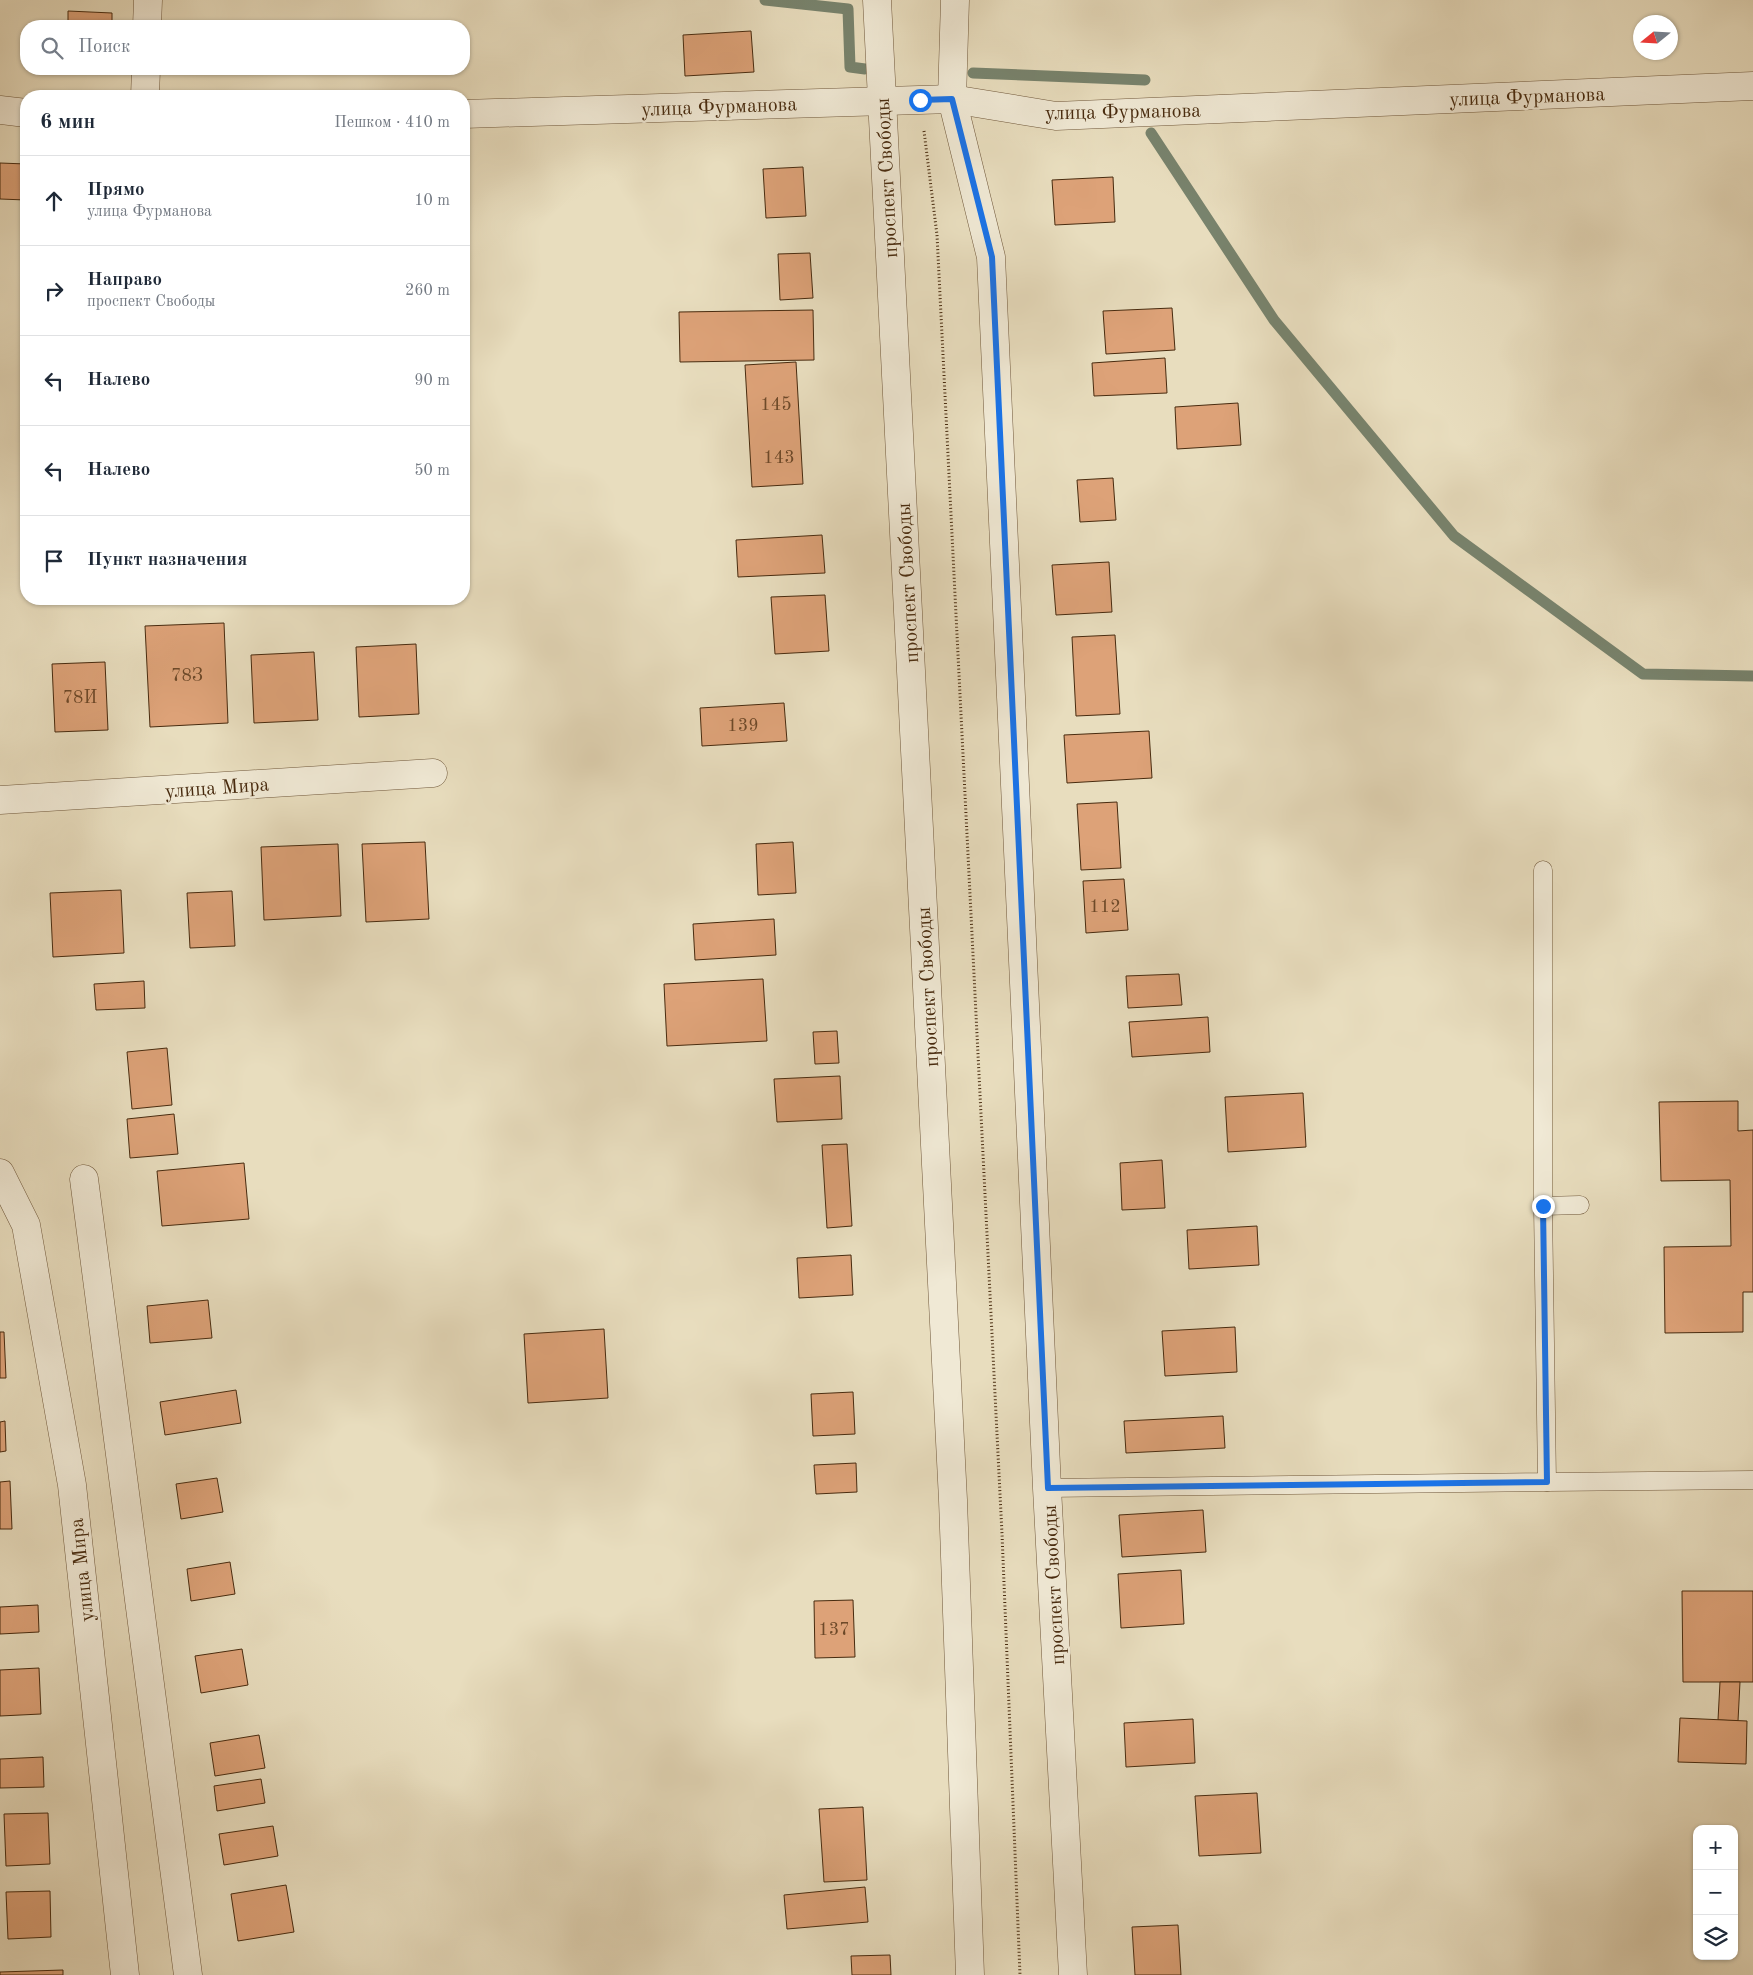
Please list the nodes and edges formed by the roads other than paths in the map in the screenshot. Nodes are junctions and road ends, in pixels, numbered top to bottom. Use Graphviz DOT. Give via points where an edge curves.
graph roads {
  1 [pos="148,0"];
  2 [pos="877,0"];
  3 [pos="955,0"];
  4 [pos="147,20"];
  5 [pos="146,75"];
  6 [pos="1753,86"];
  7 [pos="146,90"];
  8 [pos="952,99"];
  9 [pos="882,101"];
  10 [pos="0,110"];
  11 [pos="20,112"];
  12 [pos="470,114"];
  13 [pos="433,773"];
  14 [pos="0,800"];
  15 [pos="1543,870"];
  16 [pos="0,1173"];
  17 [pos="84,1179"];
  18 [pos="1580,1205"];
  19 [pos="1543,1206"];
  20 [pos="1753,1480"];
  21 [pos="1547,1482"];
  22 [pos="1048,1488"];
  23 [pos="124,1975"];
  24 [pos="188,1975"];
  25 [pos="970,1975"];
  26 [pos="1073,1975"];
  1 -- 4 [label="street"];
  2 -- 9 [label="street, проспект Свободы"];
  3 -- 8 [label="street, проспект Свободы"];
  5 -- 7 [label="street"];
  6 -- 8 [label="street, улица Фурманова" via="1056,116"];
  8 -- 9 [label="street, улица Фурманова"];
  8 -- 22 [label="street, проспект Свободы" via="992,257"];
  9 -- 12 [label="street, улица Фурманова"];
  9 -- 25 [label="street, проспект Свободы" via="953,1500"];
  10 -- 11 [label="street"];
  13 -- 14 [label="street, улица Мира"];
  15 -- 19 [label="lane"];
  16 -- 23 [label="street, улица Мира" via="26,1224 72,1484"];
  17 -- 24 [label="street"];
  18 -- 19 [label="lane"];
  19 -- 21 [label="lane"];
  20 -- 21 [label="lane"];
  21 -- 22 [label="lane"];
  22 -- 26 [label="street, проспект Свободы"];
}
